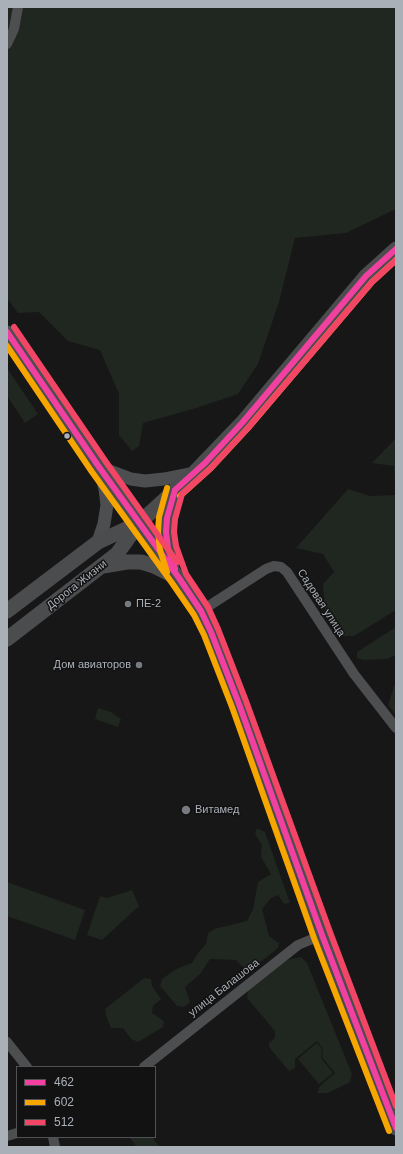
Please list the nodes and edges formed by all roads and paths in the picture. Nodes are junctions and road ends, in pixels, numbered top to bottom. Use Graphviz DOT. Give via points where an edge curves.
graph roads {
  1 [pos="18,7"];
  2 [pos="7,44"];
  3 [pos="396,249"];
  4 [pos="7,332"];
  5 [pos="99,467"];
  6 [pos="194,473"];
  7 [pos="175,490"];
  8 [pos="139,523"];
  9 [pos="98,542"];
  10 [pos="103,566"];
  11 [pos="179,578"];
  12 [pos="7,611"];
  13 [pos="201,611"];
  14 [pos="7,638"];
  15 [pos="396,728"];
  16 [pos="322,935"];
  17 [pos="7,1042"];
  18 [pos="26,1066"];
  19 [pos="145,1066"];
  20 [pos="396,1128"];
  1 -- 2 [label="street" via="14,29"];
  3 -- 6 [label="main road, Дорога Жизни" via="366,276 242,423"];
  4 -- 5 [label="street"];
  5 -- 6 [label="street" via="131,479 145,481 164,480"];
  5 -- 8 [label="street"];
  5 -- 9 [label="street" via="107,505"];
  6 -- 7 [label="main road, Дорога Жизни"];
  7 -- 8 [label="main road, Дорога Жизни"];
  7 -- 11 [label="main road" via="166,532 168,548"];
  8 -- 9 [label="main road, Дорога Жизни"];
  8 -- 10 [label="main road, Дорога Жизни" via="117,554"];
  8 -- 11 [label="main road"];
  9 -- 12 [label="main road, Дорога Жизни"];
  10 -- 11 [label="main road" via="141,562"];
  10 -- 14 [label="main road, Дорога Жизни"];
  11 -- 13 [label="main road"];
  13 -- 15 [label="street, Садовая улица" via="266,569 281,567 287,572 354,674"];
  13 -- 16 [label="main road" via="239,704"];
  16 -- 19 [label="street, улица Балашова" via="298,944"];
  16 -- 20 [label="main road"];
  17 -- 18 [label="street"];
}
